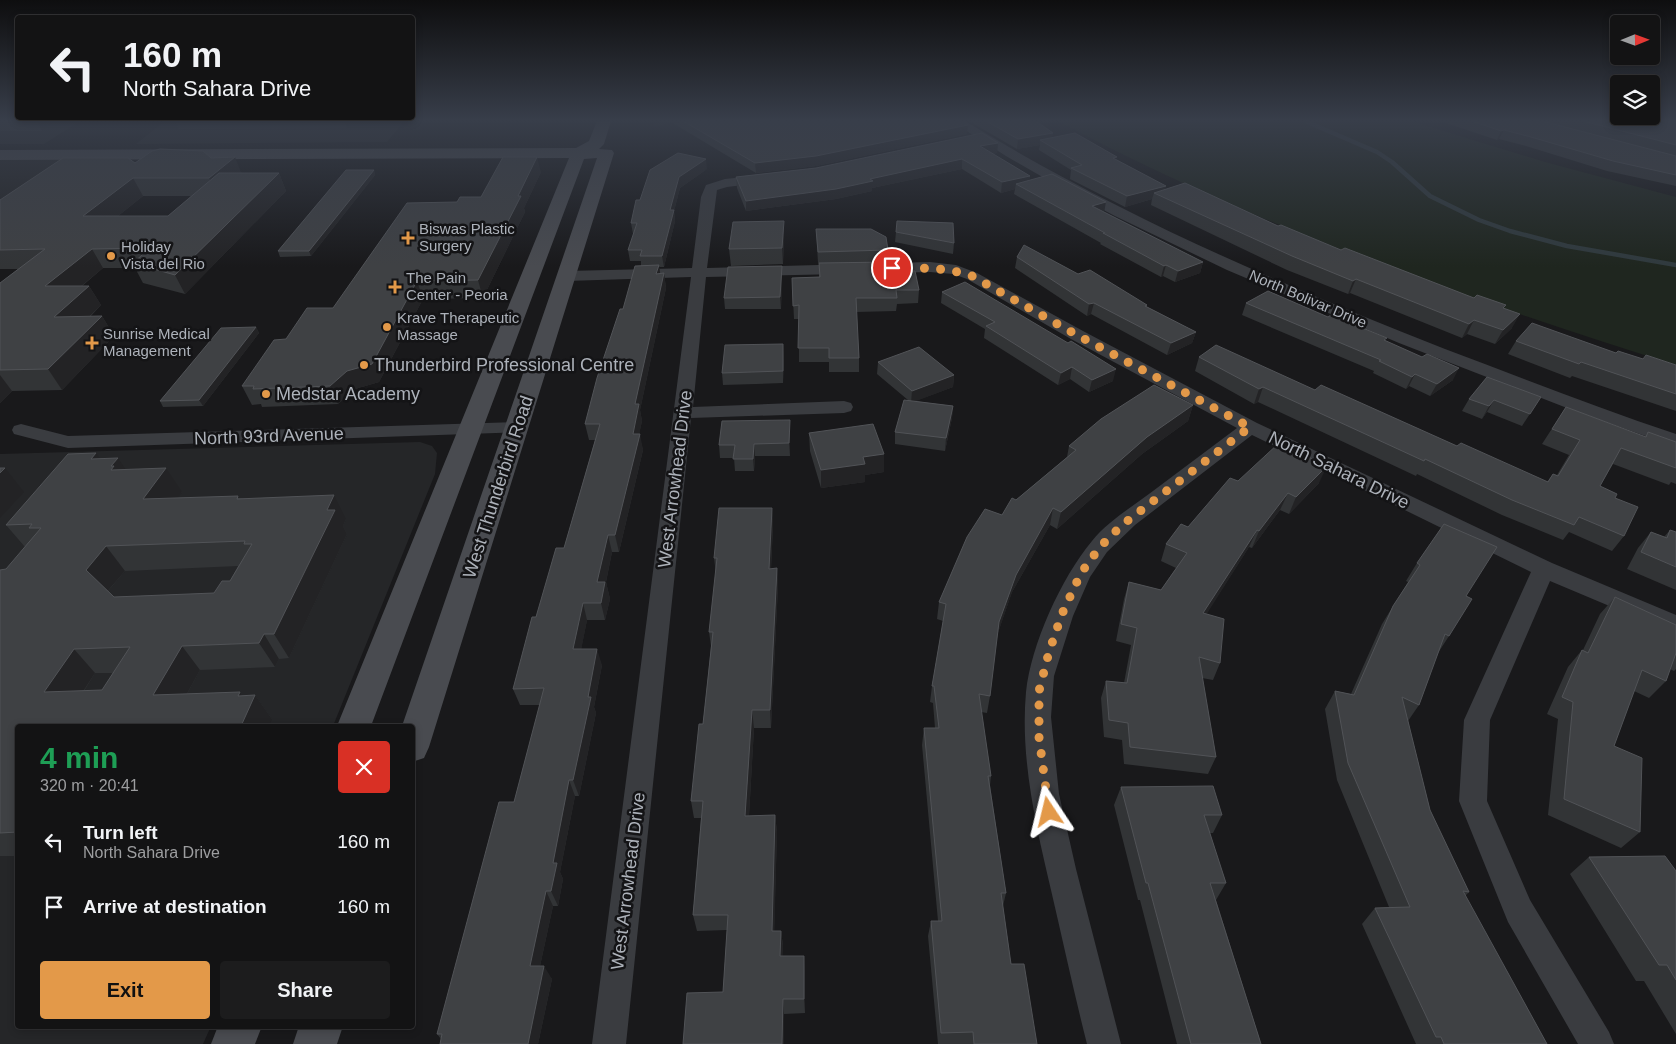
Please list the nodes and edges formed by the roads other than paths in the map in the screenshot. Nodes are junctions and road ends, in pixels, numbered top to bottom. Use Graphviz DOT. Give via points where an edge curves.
graph roads {
  1 [pos="583,170"];
  2 [pos="590,170"];
  3 [pos="1037,170"];
  4 [pos="783,177"];
  5 [pos="554,220"];
  6 [pos="700,273"];
  7 [pos="567,276"];
  8 [pos="844,407"];
  9 [pos="683,413"];
  10 [pos="1250,427"];
  11 [pos="518,428"];
  12 [pos="469,429"];
  13 [pos="21,430"];
  14 [pos="1676,441"];
  15 [pos="1544,569"];
  16 [pos="1676,625"];
  17 [pos="355,724"];
  18 [pos="415,738"];
  19 [pos="239,1029"];
  20 [pos="320,1029"];
  21 [pos="233,1044"];
  22 [pos="315,1044"];
  23 [pos="609,1044"];
  24 [pos="1104,1044"];
  25 [pos="1597,1044"];
  1 -- 5 [label="main road, West Thunderbird Road"];
  2 -- 7 [label="main road, West Thunderbird Road"];
  3 -- 14 [label="street, North Bolivar Drive" via="1193,249 1320,305"];
  4 -- 6 [label="street, West Arrowhead Drive" via="725,183 711,188"];
  5 -- 7 [label="main road" via="560,238 554,272"];
  5 -- 12 [label="main road, West Thunderbird Road"];
  6 -- 7 [label="street, North Sahara Drive"];
  6 -- 9 [label="street, West Arrowhead Drive"];
  6 -- 10 [label="street, North Sahara Drive" via="930,267 956,270 979,279"];
  7 -- 11 [label="main road, West Thunderbird Road"];
  8 -- 9 [label="street"];
  9 -- 23 [label="street, West Arrowhead Drive"];
  10 -- 15 [label="street, North Sahara Drive"];
  10 -- 24 [label="street" via="1122,525 1100,547 1081,573 1062,614 1039,691 1039,737 1045,793"];
  11 -- 12 [label="street, North 93rd Avenue"];
  11 -- 18 [label="main road, West Thunderbird Road"];
  12 -- 13 [label="street, North 93rd Avenue" via="68,442"];
  12 -- 17 [label="main road, West Thunderbird Road"];
  15 -- 16 [label="street, North Sahara Drive"];
  15 -- 25 [label="street" via="1477,720 1473,801 1519,911"];
  19 -- 21 [label="main road"];
  20 -- 22 [label="main road"];
}
